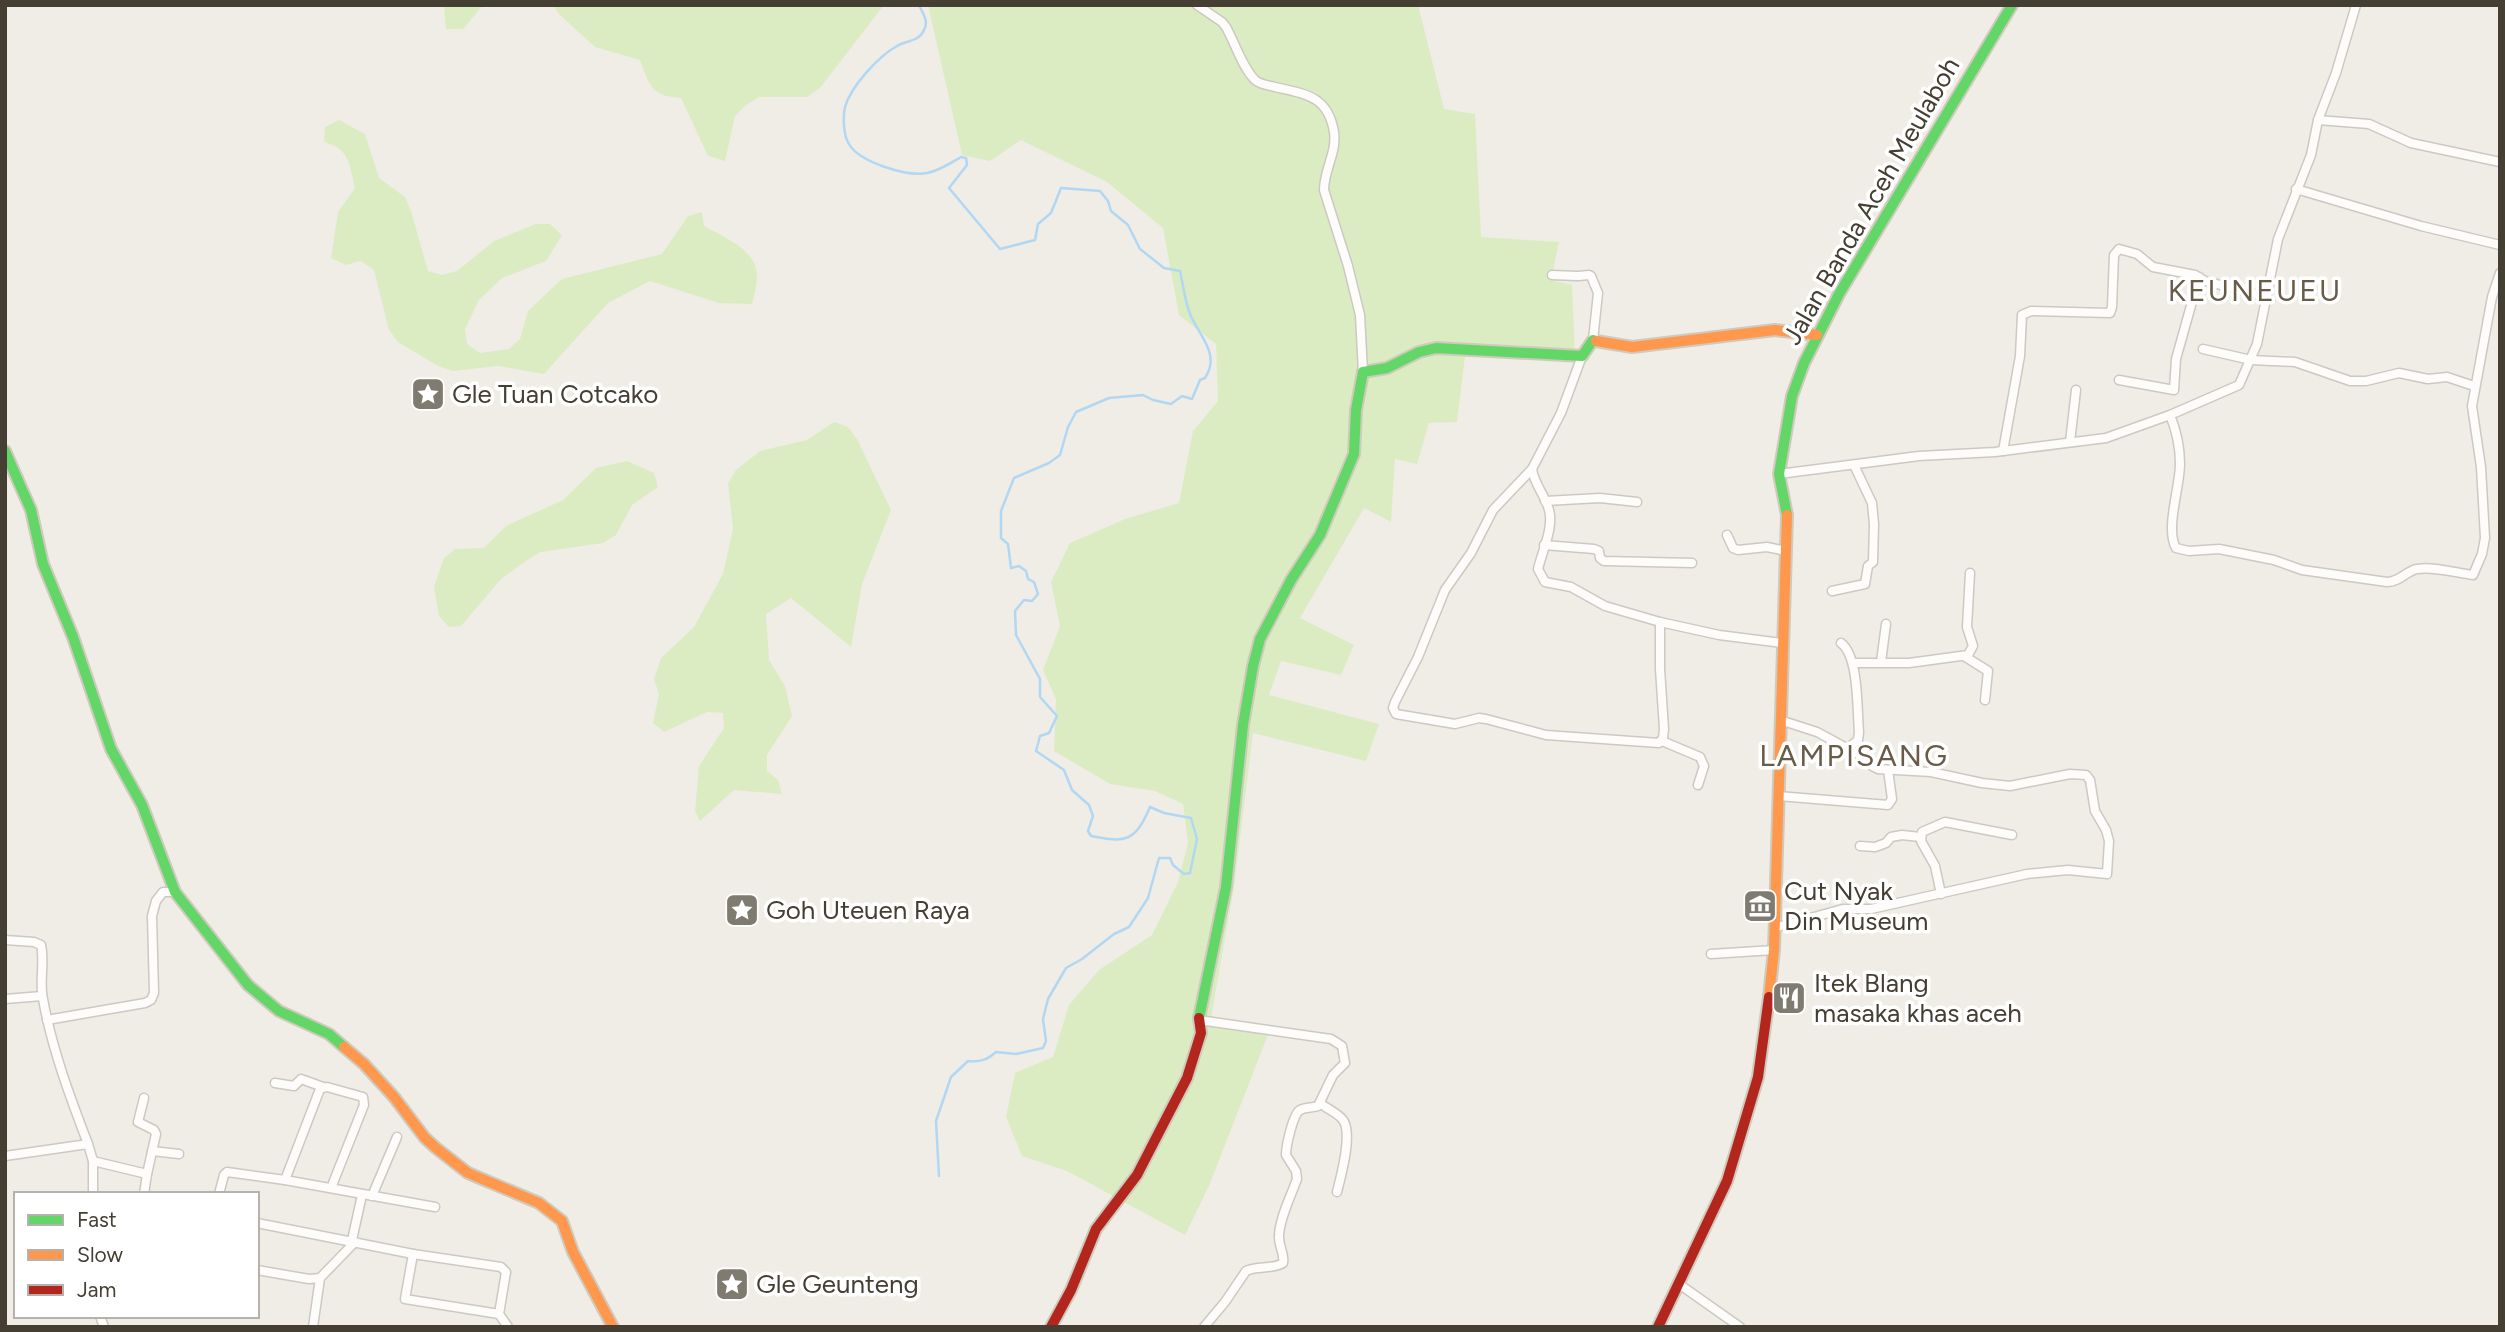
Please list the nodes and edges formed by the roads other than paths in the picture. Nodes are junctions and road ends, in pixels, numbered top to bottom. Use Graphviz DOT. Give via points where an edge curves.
graph roads {
  1 [pos="1197,5"];
  2 [pos="2011,5"];
  3 [pos="2356,5"];
  4 [pos="2318,120"];
  5 [pos="2500,162"];
  6 [pos="2296,189"];
  7 [pos="2500,245"];
  8 [pos="2500,273"];
  9 [pos="1552,275"];
  10 [pos="2199,277"];
  11 [pos="2267,297"];
  12 [pos="1817,335"];
  13 [pos="1593,340"];
  14 [pos="2203,349"];
  15 [pos="1582,356"];
  16 [pos="2251,360"];
  17 [pos="1363,372"];
  18 [pos="2119,380"];
  19 [pos="2474,386"];
  20 [pos="2076,390"];
  21 [pos="2170,415"];
  22 [pos="2070,442"];
  23 [pos="5,451"];
  24 [pos="2003,451"];
  25 [pos="1854,465"];
  26 [pos="1532,469"];
  27 [pos="1779,474"];
  28 [pos="1545,501"];
  29 [pos="1637,502"];
  30 [pos="1727,535"];
  31 [pos="1544,545"];
  32 [pos="1786,551"];
  33 [pos="1692,564"];
  34 [pos="1970,573"];
  35 [pos="1832,591"];
  36 [pos="1660,622"];
  37 [pos="1886,624"];
  38 [pos="1782,643"];
  39 [pos="1841,643"];
  40 [pos="1964,656"];
  41 [pos="1881,662"];
  42 [pos="1853,663"];
  43 [pos="1985,700"];
  44 [pos="1779,719"];
  45 [pos="1662,741"];
  46 [pos="1847,749"];
  47 [pos="1888,770"];
  48 [pos="1698,785"];
  49 [pos="1778,796"];
  50 [pos="2012,835"];
  51 [pos="1920,836"];
  52 [pos="1860,846"];
  53 [pos="175,892"];
  54 [pos="1941,894"];
  55 [pos="1774,928"];
  56 [pos="5,940"];
  57 [pos="1774,950"];
  58 [pos="1711,954"];
  59 [pos="42,996"];
  60 [pos="5,999"];
  61 [pos="47,1020"];
  62 [pos="1199,1020"];
  63 [pos="275,1083"];
  64 [pos="323,1087"];
  65 [pos="144,1098"];
  66 [pos="1320,1103"];
  67 [pos="397,1137"];
  68 [pos="88,1144"];
  69 [pos="152,1151"];
  70 [pos="179,1154"];
  71 [pos="5,1156"];
  72 [pos="93,1161"];
  73 [pos="146,1174"];
  74 [pos="285,1180"];
  75 [pos="331,1188"];
  76 [pos="93,1192"];
  77 [pos="144,1192"];
  78 [pos="220,1192"];
  79 [pos="1337,1192"];
  80 [pos="367,1196"];
  81 [pos="435,1207"];
  82 [pos="259,1223"];
  83 [pos="354,1241"];
  84 [pos="413,1254"];
  85 [pos="259,1270"];
  86 [pos="320,1278"];
  87 [pos="1679,1284"];
  88 [pos="499,1314"];
  89 [pos="313,1327"];
  90 [pos="508,1327"];
  91 [pos="613,1327"];
  92 [pos="1051,1327"];
  93 [pos="1204,1327"];
  94 [pos="1658,1327"];
  95 [pos="1740,1327"];
  1 -- 17 [label="street" via="1226,27 1255,79 1317,99 1330,118 1334,151 1324,190 1360,315"];
  2 -- 12 [label="main road, Jalan Banda Aceh Meulaboh"];
  3 -- 4 [label="street"];
  4 -- 5 [label="street" via="2369,124 2410,143"];
  4 -- 6 [label="street" via="2311,155"];
  6 -- 7 [label="street"];
  6 -- 11 [label="street" via="2278,239"];
  8 -- 19 [label="street"];
  9 -- 13 [label="street" via="1591,276 1598,293"];
  10 -- 11 [label="street"];
  10 -- 18 [label="street" via="2176,359 2174,390"];
  10 -- 24 [label="street" via="2153,267 2137,254 2119,249 2114,254 2109,313 2024,313"];
  11 -- 16 [label="street"];
  12 -- 13 [label="main road" via="1774,331 1632,347"];
  12 -- 27 [label="main road, Jalan Banda Aceh Meulaboh" via="1792,396"];
  13 -- 15 [label="main road"];
  14 -- 16 [label="street"];
  15 -- 17 [label="main road" via="1436,348 1387,368"];
  15 -- 26 [label="street" via="1561,413"];
  16 -- 19 [label="street" via="2305,364 2350,381 2404,373 2428,379 2447,377"];
  16 -- 21 [label="street" via="2239,385"];
  17 -- 62 [label="main road" via="1354,454 1320,535 1260,639 1252,666 1226,887"];
  19 -- 21 [label="street" via="2485,538 2473,575 2422,569 2387,582 2302,570 2219,549 2178,549 2172,537 2179,444"];
  20 -- 22 [label="street"];
  21 -- 22 [label="street" via="2113,436"];
  22 -- 24 [label="street"];
  23 -- 53 [label="main road" via="31,510 43,564 111,749 151,826"];
  24 -- 25 [label="street"];
  25 -- 27 [label="street"];
  25 -- 35 [label="street" via="1872,503 1873,562 1865,584"];
  26 -- 28 [label="street"];
  26 -- 45 [label="street" via="1493,510 1445,590 1394,711 1455,724 1486,719 1546,735"];
  27 -- 32 [label="main road, Jalan Banda Aceh Meulaboh" via="1787,511"];
  28 -- 29 [label="street" via="1600,498"];
  28 -- 31 [label="street" via="1550,518"];
  30 -- 32 [label="street" via="1738,550"];
  31 -- 33 [label="street" via="1594,548 1604,561"];
  31 -- 36 [label="street" via="1538,569 1545,582 1571,587 1605,606"];
  32 -- 38 [label="main road, Jalan Banda Aceh Meulaboh"];
  34 -- 40 [label="street" via="1967,627 1973,646"];
  36 -- 38 [label="street"];
  36 -- 45 [label="street"];
  37 -- 41 [label="street"];
  38 -- 44 [label="main road, Jalan Banda Aceh Meulaboh"];
  39 -- 42 [label="street"];
  40 -- 41 [label="street"];
  40 -- 43 [label="street" via="1988,671"];
  41 -- 42 [label="street"];
  42 -- 46 [label="street" via="1859,736"];
  44 -- 46 [label="street"];
  44 -- 49 [label="main road, Jalan Banda Aceh Meulaboh"];
  45 -- 48 [label="street" via="1700,757 1704,765"];
  46 -- 47 [label="street" via="1874,767"];
  47 -- 49 [label="street" via="1892,799 1888,805"];
  47 -- 54 [label="street" via="1931,772 2010,786 2070,774 2086,775 2090,780 2095,811 2109,841 2107,874 2046,871"];
  49 -- 55 [label="main road, Jalan Banda Aceh Meulaboh"];
  50 -- 51 [label="street" via="1945,822"];
  51 -- 52 [label="street" via="1902,835 1875,847"];
  51 -- 54 [label="street" via="1935,866"];
  53 -- 61 [label="street" via="163,892 154,908 151,1000"];
  53 -- 91 [label="main road" via="248,985 279,1012 329,1034 364,1064 436,1148 468,1173 539,1203 562,1221 573,1252"];
  54 -- 55 [label="street" via="1871,909 1843,909"];
  55 -- 57 [label="main road, Jalan Banda Aceh Meulaboh"];
  56 -- 59 [label="street" via="41,945"];
  57 -- 58 [label="street"];
  57 -- 87 [label="main road, Jalan Banda Aceh Meulaboh" via="1765,1034 1748,1115 1727,1181"];
  59 -- 60 [label="street"];
  59 -- 61 [label="street"];
  61 -- 68 [label="street"];
  62 -- 66 [label="street" via="1338,1042 1345,1063"];
  62 -- 92 [label="main road" via="1201,1033 1186,1078 1137,1175 1096,1229"];
  63 -- 64 [label="street" via="294,1086 301,1079"];
  64 -- 74 [label="street"];
  64 -- 75 [label="street" via="364,1100"];
  65 -- 69 [label="street" via="138,1122 156,1134"];
  66 -- 79 [label="street" via="1345,1125 1347,1151"];
  66 -- 93 [label="street" via="1296,1113 1286,1150 1297,1179 1279,1232 1283,1263 1246,1271"];
  67 -- 80 [label="street"];
  68 -- 71 [label="street"];
  68 -- 72 [label="street"];
  69 -- 70 [label="street"];
  69 -- 73 [label="street"];
  72 -- 73 [label="street"];
  72 -- 76 [label="street"];
  73 -- 77 [label="street"];
  74 -- 75 [label="street"];
  74 -- 78 [label="street" via="228,1172"];
  75 -- 80 [label="street"];
  80 -- 81 [label="street"];
  80 -- 83 [label="street"];
  82 -- 83 [label="street"];
  83 -- 84 [label="street"];
  83 -- 86 [label="street"];
  84 -- 88 [label="street" via="505,1269"];
  84 -- 88 [label="street" via="405,1299"];
  85 -- 86 [label="street"];
  86 -- 89 [label="street"];
  87 -- 94 [label="main road, Jalan Banda Aceh Meulaboh"];
  87 -- 95 [label="street"];
  88 -- 90 [label="street"];
}
